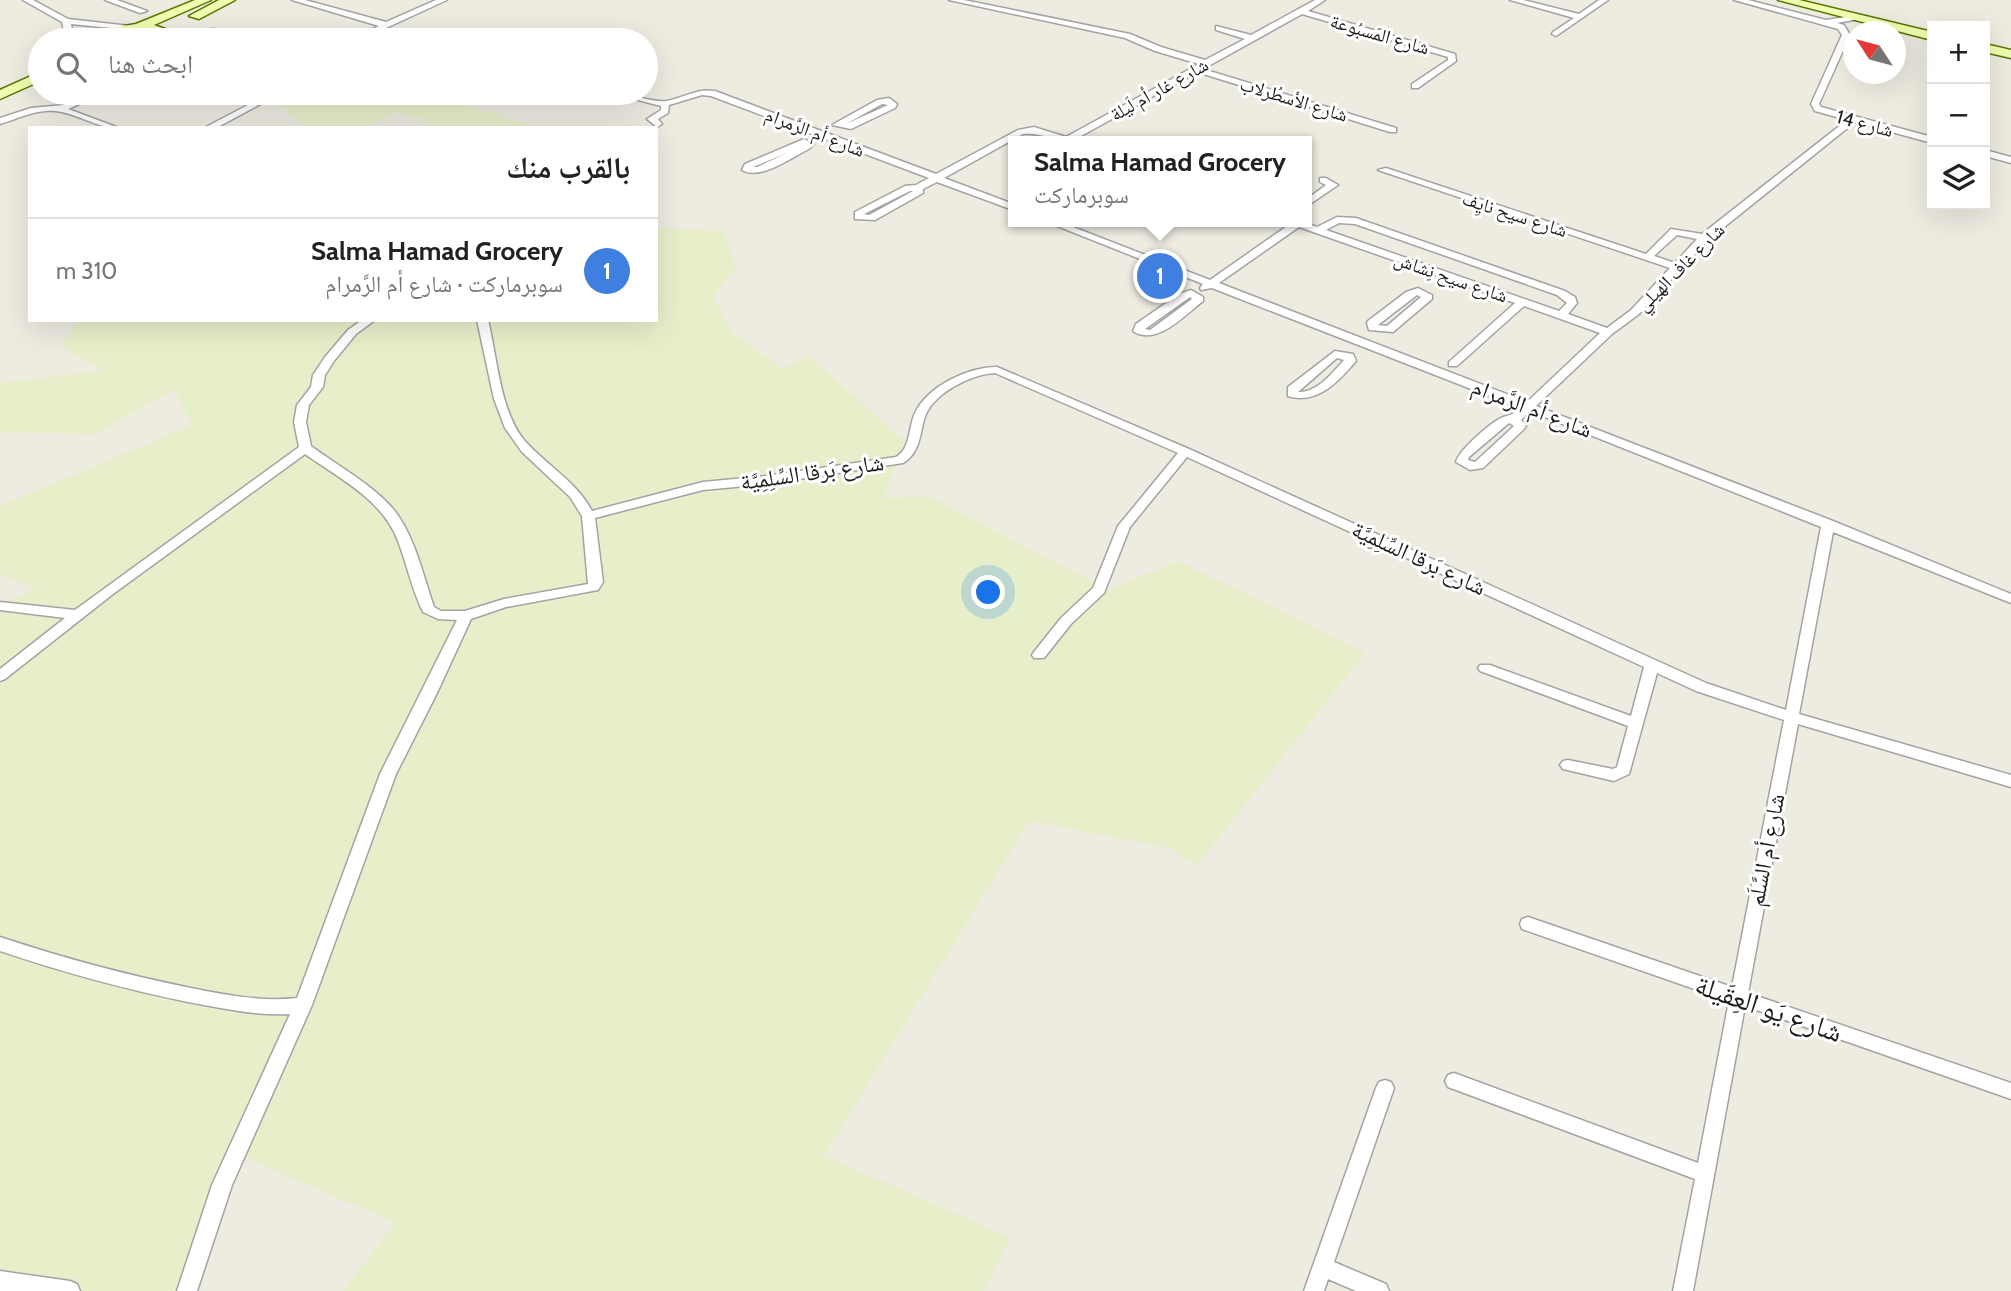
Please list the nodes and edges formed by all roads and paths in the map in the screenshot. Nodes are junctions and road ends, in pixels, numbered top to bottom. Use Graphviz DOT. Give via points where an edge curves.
graph roads {
  1 [pos="27,0"];
  2 [pos="109,0"];
  3 [pos="205,0"];
  4 [pos="229,0"];
  5 [pos="296,0"];
  6 [pos="443,0"];
  7 [pos="953,0"];
  8 [pos="1321,0"];
  9 [pos="1514,0"];
  10 [pos="1604,0"];
  11 [pos="1738,0"];
  12 [pos="1784,0"];
  13 [pos="143,11"];
  14 [pos="1301,11"];
  15 [pos="1829,13"];
  16 [pos="1580,17"];
  17 [pos="66,21"];
  18 [pos="1927,25"];
  19 [pos="383,27"];
  20 [pos="67,28"];
  21 [pos="133,28"];
  22 [pos="181,28"];
  23 [pos="386,28"];
  24 [pos="1219,28"];
  25 [pos="1556,34"];
  26 [pos="1927,35"];
  27 [pos="1252,38"];
  28 [pos="1990,39"];
  29 [pos="2011,44"];
  30 [pos="1990,49"];
  31 [pos="2011,54"];
  32 [pos="1205,63"];
  33 [pos="1196,69"];
  34 [pos="28,82"];
  35 [pos="1415,86"];
  36 [pos="28,91"];
  37 [pos="0,96"];
  38 [pos="658,102"];
  39 [pos="0,104"];
  40 [pos="666,104"];
  41 [pos="71,105"];
  42 [pos="253,105"];
  43 [pos="57,108"];
  44 [pos="1852,120"];
  45 [pos="0,121"];
  46 [pos="657,124"];
  47 [pos="109,126"];
  48 [pos="212,126"];
  49 [pos="838,127"];
  50 [pos="1393,130"];
  51 [pos="822,135"];
  52 [pos="1014,136"];
  53 [pos="1052,136"];
  54 [pos="1076,136"];
  55 [pos="1008,139"];
  56 [pos="1927,139"];
  57 [pos="807,143"];
  58 [pos="1990,154"];
  59 [pos="2011,160"];
  60 [pos="1383,170"];
  61 [pos="935,179"];
  62 [pos="1323,180"];
  63 [pos="918,187"];
  64 [pos="1312,200"];
  65 [pos="1008,205"];
  66 [pos="1065,227"];
  67 [pos="1290,227"];
  68 [pos="1309,227"];
  69 [pos="1318,230"];
  70 [pos="1704,238"];
  71 [pos="1647,258"];
  72 [pos="1676,267"];
  73 [pos="1444,274"];
  74 [pos="1211,284"];
  75 [pos="1195,294"];
  76 [pos="1522,302"];
  77 [pos="1562,316"];
  78 [pos="367,322"];
  79 [pos="483,322"];
  80 [pos="1608,332"];
  81 [pos="1361,342"];
  82 [pos="1345,354"];
  83 [pos="1453,365"];
  84 [pos="1528,407"];
  85 [pos="1514,420"];
  86 [pos="305,448"];
  87 [pos="1185,452"];
  88 [pos="588,516"];
  89 [pos="1828,524"];
  90 [pos="2011,599"];
  91 [pos="0,606"];
  92 [pos="76,615"];
  93 [pos="466,616"];
  94 [pos="1039,655"];
  95 [pos="1652,665"];
  96 [pos="1485,668"];
  97 [pos="0,676"];
  98 [pos="1791,717"];
  99 [pos="1637,724"];
  100 [pos="1567,765"];
  101 [pos="2011,781"];
  102 [pos="1528,924"];
  103 [pos="0,944"];
  104 [pos="1738,997"];
  105 [pos="303,1005"];
  106 [pos="1454,1081"];
  107 [pos="1385,1088"];
  108 [pos="2011,1091"];
  109 [pos="1706,1175"];
  110 [pos="1323,1267"];
  111 [pos="0,1281"];
  112 [pos="70,1291"];
  113 [pos="187,1291"];
  114 [pos="1314,1291"];
  115 [pos="1379,1291"];
  116 [pos="1683,1291"];
  1 -- 17 [label="street"];
  2 -- 13 [label="street"];
  3 -- 21 [label="street"];
  4 -- 22 [label="street"];
  5 -- 19 [label="street"];
  6 -- 19 [label="street"];
  7 -- 32 [label="street" via="1127,36"];
  8 -- 14 [label="street, شارع غار أم لَيلة"];
  9 -- 16 [label="street"];
  10 -- 16 [label="street"];
  11 -- 15 [label="street"];
  12 -- 15 [label="street"];
  14 -- 27 [label="street, شارع غار أم لَيلة"];
  14 -- 35 [label="street, شارع المَسبُوعة" via="1452,56 1452,61"];
  15 -- 18 [label="street"];
  15 -- 26 [label="street"];
  15 -- 44 [label="street, شارع 14" via="1846,35 1815,104"];
  16 -- 25 [label="street"];
  17 -- 20 [label="street"];
  17 -- 21 [label="street"];
  19 -- 23 [label="street"];
  24 -- 27 [label="street, شارع غار أم لَيلة"];
  27 -- 32 [label="street, شارع غار أم لَيلة"];
  28 -- 29 [label="street"];
  30 -- 31 [label="street"];
  32 -- 33 [label="street, شارع غار أم لَيلة"];
  33 -- 50 [label="street, شارع الأسطُرلاب"];
  33 -- 54 [label="street, شارع غار أم لَيلة"];
  34 -- 37 [label="street"];
  36 -- 39 [label="street"];
  38 -- 40 [label="street, شارع أم الرَّمرام"];
  40 -- 46 [label="street" via="665,111 652,119"];
  40 -- 51 [label="street, شارع أم الرَّمرام" via="707,92"];
  41 -- 43 [label="street"];
  42 -- 48 [label="street"];
  43 -- 45 [label="street"];
  43 -- 47 [label="street"];
  44 -- 56 [label="street, شارع 14"];
  44 -- 70 [label="street, شارع غاف الهيلي"];
  49 -- 49 [label="street" via="848,127 893,104 880,102"];
  49 -- 51 [label="street"];
  51 -- 57 [label="street"];
  51 -- 61 [label="street, شارع أم الرَّمرام"];
  52 -- 53 [label="street" via="1034,130"];
  55 -- 61 [label="street"];
  57 -- 57 [label="street" via="797,143 747,170 759,170"];
  58 -- 59 [label="street"];
  60 -- 71 [label="street, شارع سيح نايِف"];
  61 -- 63 [label="street"];
  61 -- 65 [label="street, شارع أم الرَّمرام"];
  62 -- 64 [label="street" via="1334,185"];
  63 -- 63 [label="street" via="860,212 859,217 871,218 918,192"];
  66 -- 74 [label="street, شارع أم الرَّمرام"];
  67 -- 74 [label="street"];
  68 -- 69 [label="street, شارع سيح نِشاش"];
  69 -- 73 [label="street, شارع سيح نِشاش"];
  69 -- 77 [label="street" via="1348,219 1446,253 1567,296 1572,303"];
  70 -- 71 [label="street" via="1675,231"];
  70 -- 72 [label="street, شارع غاف الهيلي"];
  71 -- 72 [label="street, شارع سيح نايِف"];
  72 -- 80 [label="street, شارع غاف الهيلي" via="1635,313"];
  73 -- 76 [label="street, شارع سيح نِشاش"];
  73 -- 81 [label="street" via="1372,323 1376,330"];
  74 -- 75 [label="street"];
  74 -- 81 [label="street, شارع أم الرَّمرام"];
  75 -- 75 [label="street" via="1183,296 1139,331 1154,332 1197,301"];
  76 -- 77 [label="street, شارع سيح نِشاش"];
  76 -- 83 [label="street"];
  77 -- 80 [label="street, شارع سيح نِشاش"];
  78 -- 86 [label="street" via="329,359 303,405 300,422"];
  79 -- 88 [label="street" via="494,381 516,438 555,474"];
  80 -- 84 [label="street, شارع غاف الهيلي"];
  81 -- 82 [label="street"];
  81 -- 84 [label="street, شارع أم الرَّمرام"];
  82 -- 82 [label="street" via="1332,356 1292,389 1292,394 1310,396 1350,361"];
  84 -- 85 [label="street, شارع غاف الهيلي"];
  84 -- 89 [label="street, شارع أم الرَّمرام"];
  85 -- 85 [label="street, شارع غاف الهيلي" via="1503,421 1463,456 1462,462 1470,467 1479,465 1520,426"];
  86 -- 92 [label="street"];
  86 -- 93 [label="street" via="390,514 404,538 428,609 438,615"];
  87 -- 88 [label="street, شارع بَرقا السِّلِمِيَّة" via="989,369 970,374 927,404 909,453 899,460 703,486"];
  87 -- 94 [label="street" via="1124,526 1099,590"];
  87 -- 95 [label="street, شارع بَرقا السِّلِمِيَّة"];
  88 -- 93 [label="street" via="593,587 504,603"];
  89 -- 90 [label="street, شارع أم الرَّمرام"];
  89 -- 98 [label="street, شارع أم السَّلَم"];
  91 -- 92 [label="street"];
  92 -- 97 [label="street"];
  93 -- 105 [label="street" via="388,774"];
  95 -- 98 [label="street, شارع بَرقا السِّلِمِيَّة"];
  95 -- 99 [label="street"];
  96 -- 99 [label="street"];
  98 -- 101 [label="street, شارع بَرقا السِّلِمِيَّة"];
  98 -- 104 [label="street, شارع أم السَّلَم"];
  99 -- 100 [label="street" via="1621,773"];
  102 -- 104 [label="street, شارع يَو العِقَيلة"];
  103 -- 105 [label="street" via="142,986 252,1007"];
  104 -- 108 [label="street, شارع يَو العِقَيلة"];
  104 -- 109 [label="street, شارع أم السَّلَم"];
  105 -- 113 [label="street" via="222,1185"];
  106 -- 109 [label="street"];
  107 -- 110 [label="street"];
  109 -- 116 [label="street, شارع أم السَّلَم"];
  110 -- 114 [label="street"];
  110 -- 115 [label="street"];
  111 -- 112 [label="street"];
}
